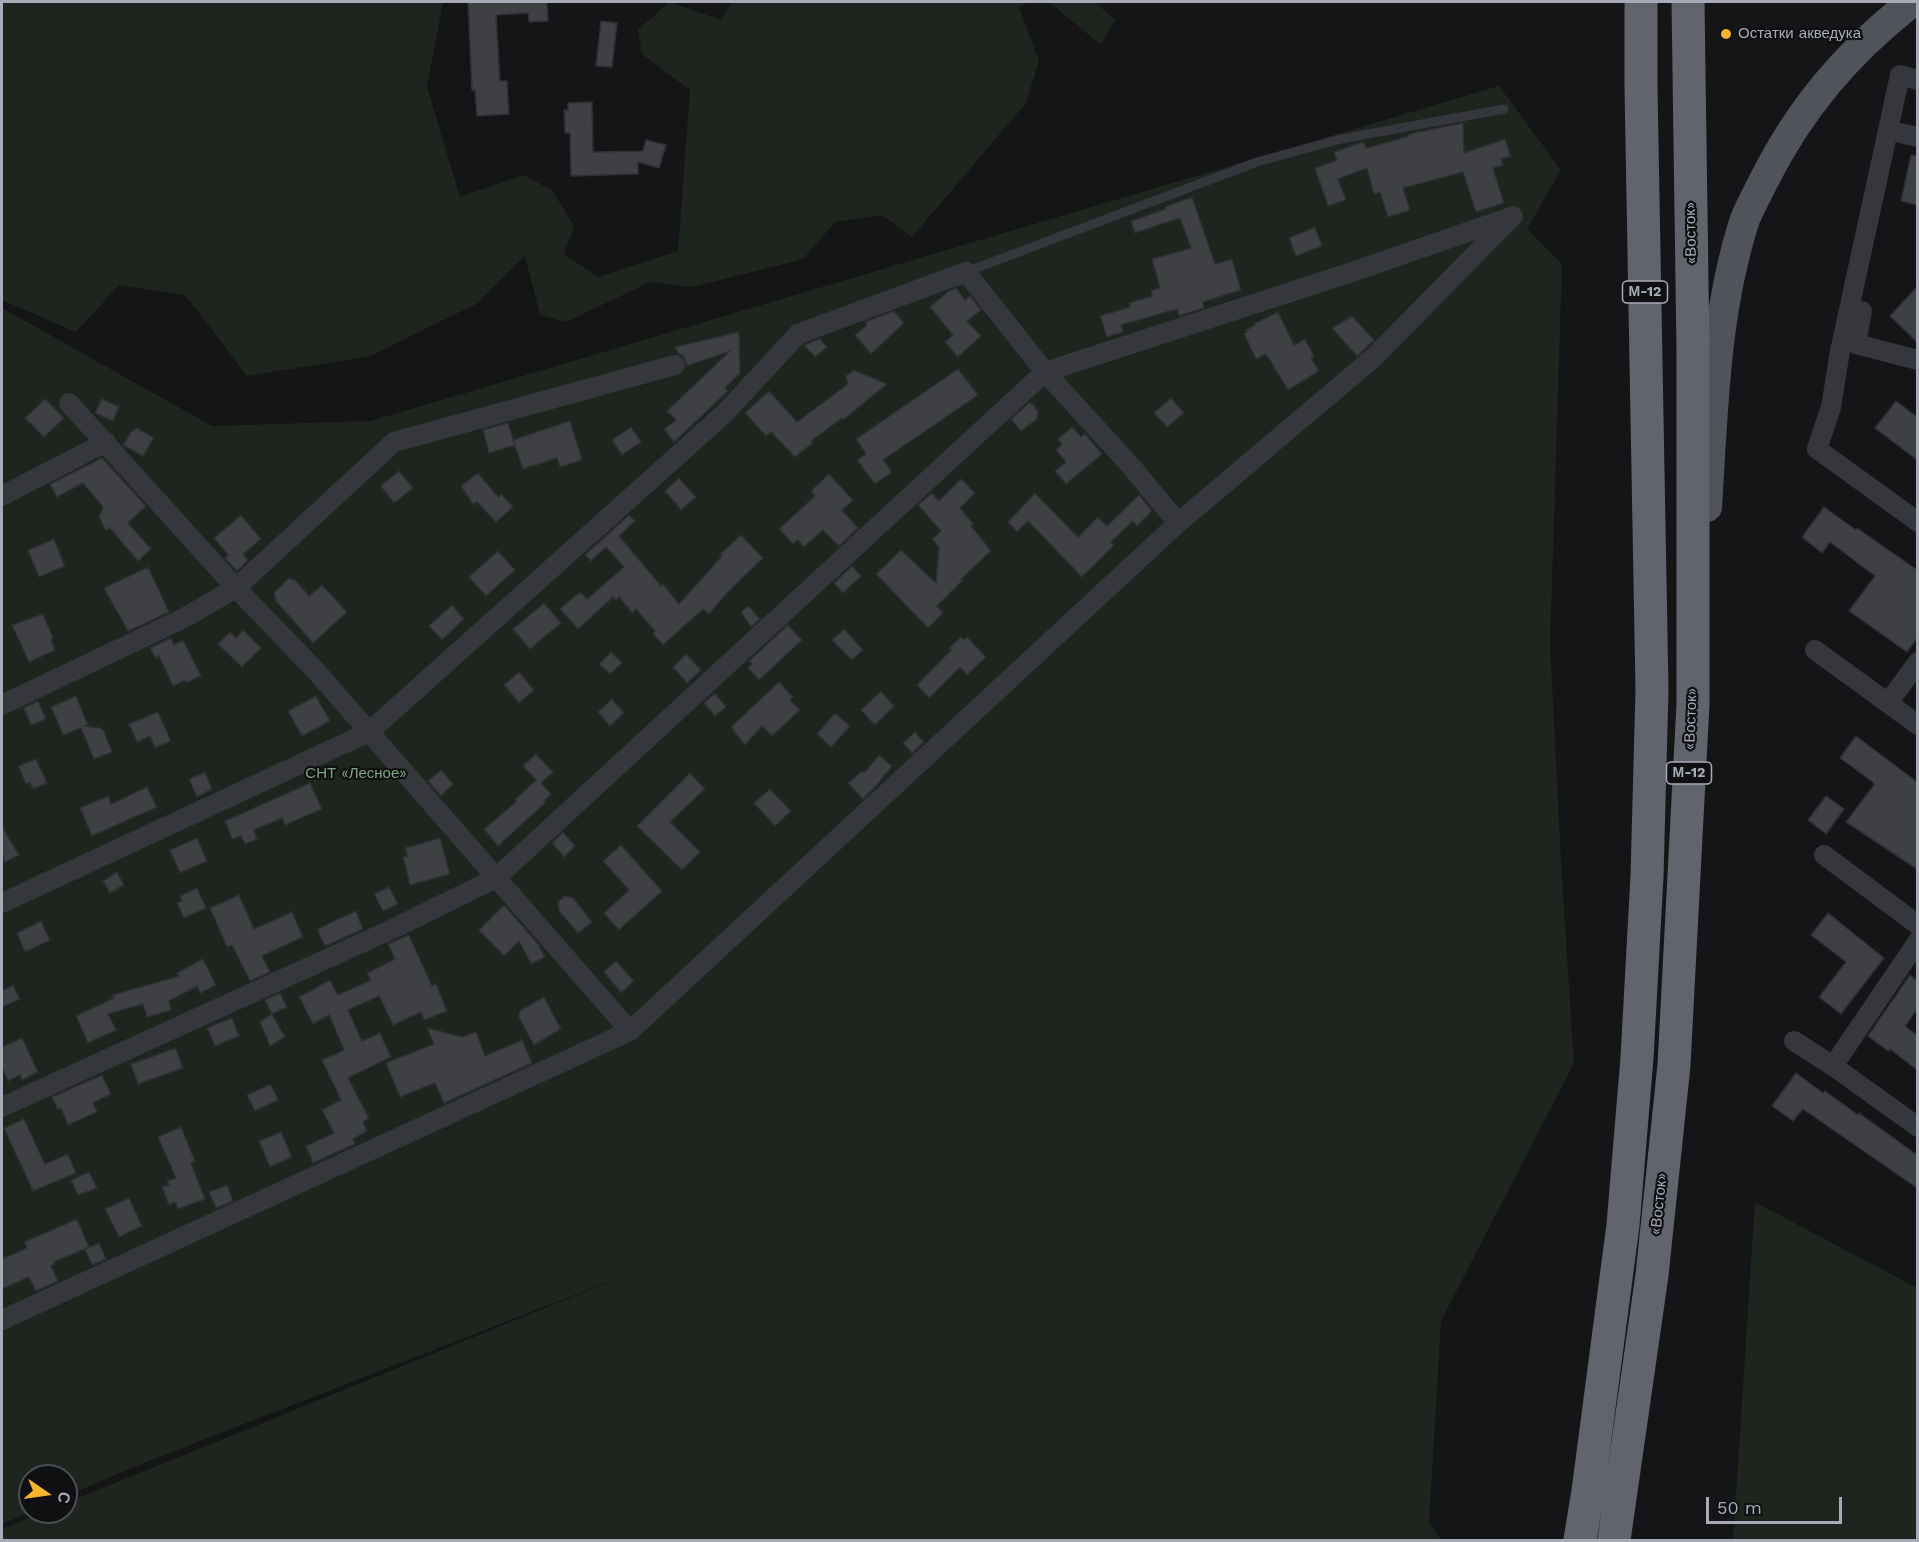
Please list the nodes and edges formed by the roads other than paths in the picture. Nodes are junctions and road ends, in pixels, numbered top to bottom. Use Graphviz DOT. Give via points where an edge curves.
graph roads {
  1 [pos="1632,2"];
  2 [pos="1641,2"];
  3 [pos="1688,2"];
  4 [pos="1912,2"];
  5 [pos="1915,80"];
  6 [pos="1641,88"];
  7 [pos="1504,109"];
  8 [pos="1909,135"];
  9 [pos="966,272"];
  10 [pos="1917,360"];
  11 [pos="675,365"];
  12 [pos="1045,372"];
  13 [pos="69,403"];
  14 [pos="106,442"];
  15 [pos="2,496"];
  16 [pos="1917,522"];
  17 [pos="1178,524"];
  18 [pos="236,588"];
  19 [pos="1815,650"];
  20 [pos="1917,662"];
  21 [pos="1888,703"];
  22 [pos="1693,704"];
  23 [pos="2,705"];
  24 [pos="1917,725"];
  25 [pos="369,732"];
  26 [pos="1824,855"];
  27 [pos="496,878"];
  28 [pos="2,903"];
  29 [pos="1917,925"];
  30 [pos="1917,941"];
  31 [pos="630,1030"];
  32 [pos="1794,1041"];
  33 [pos="1833,1066"];
  34 [pos="2,1107"];
  35 [pos="1917,1127"];
  36 [pos="2,1320"];
  37 [pos="1580,1540"];
  38 [pos="1614,1540"];
  1 -- 6 [label="main road"];
  2 -- 6 [label="highway, М-12"];
  3 -- 22 [label="highway, «Восток» / М-12"];
  4 -- 22 [label="main road" via="1875,31 1823,86 1779,149 1746,218 1727,290 1715,386"];
  5 -- 8 [label="street"];
  5 -- 16 [label="street" via="1900,75 1831,407 1817,449"];
  6 -- 37 [label="highway, М-12" via="1652,690 1647,876 1623,1225"];
  7 -- 9 [label="lane" via="1341,139 1257,162"];
  8 -- 10 [label="street" via="1856,344"];
  9 -- 12 [label="street"];
  9 -- 25 [label="street" via="798,334 725,413"];
  11 -- 18 [label="street" via="394,442"];
  12 -- 17 [label="street"];
  12 -- 17 [label="street" via="1513,216 1373,358"];
  12 -- 27 [label="street"];
  13 -- 14 [label="street"];
  14 -- 15 [label="street"];
  14 -- 18 [label="street"];
  17 -- 31 [label="street"];
  18 -- 23 [label="street" via="184,618"];
  18 -- 25 [label="street"];
  19 -- 21 [label="street"];
  20 -- 21 [label="street"];
  21 -- 24 [label="street"];
  22 -- 38 [label="highway, «Восток» / М-12" via="1674,1065 1652,1275"];
  25 -- 27 [label="street"];
  25 -- 28 [label="street"];
  26 -- 29 [label="street"];
  27 -- 31 [label="street"];
  27 -- 34 [label="street"];
  30 -- 33 [label="street"];
  31 -- 36 [label="street"];
  32 -- 33 [label="street"];
  33 -- 35 [label="street"];
}
